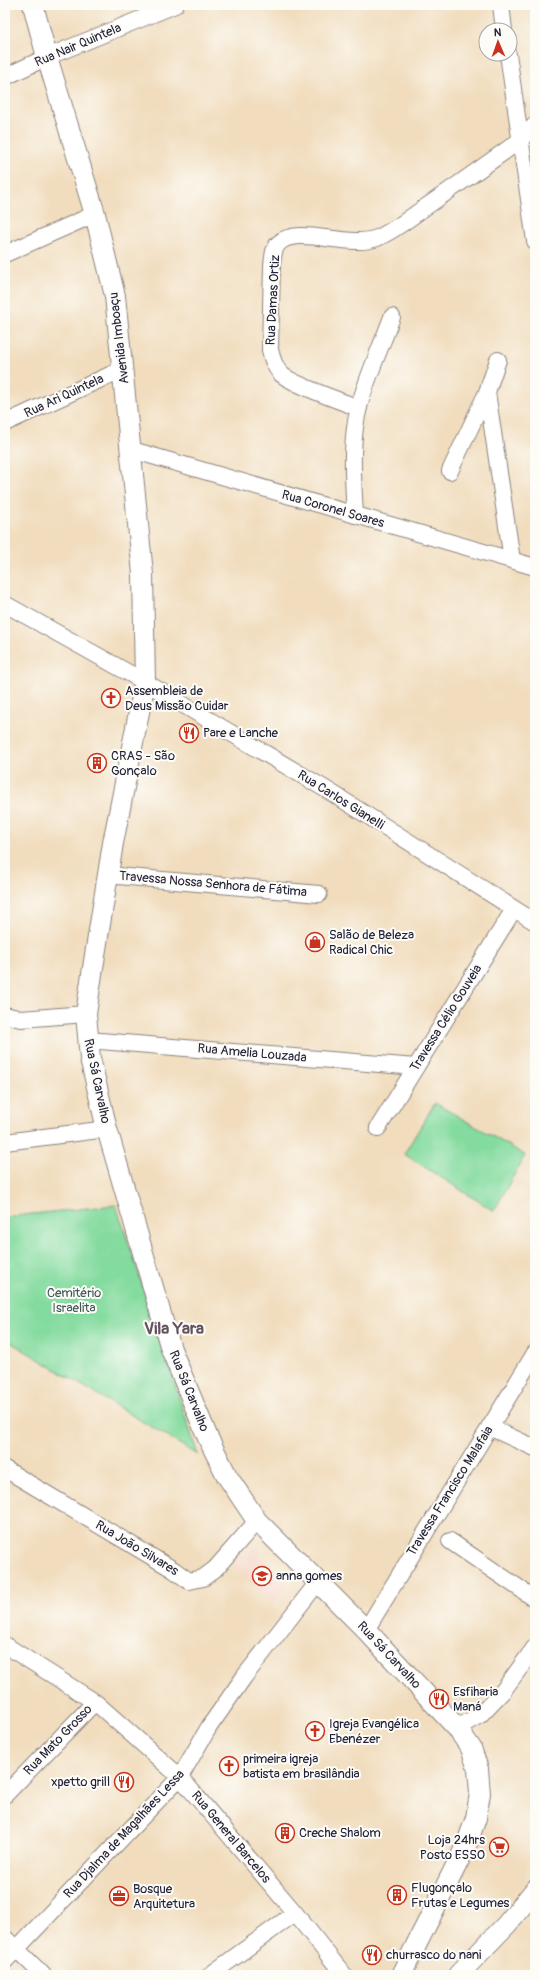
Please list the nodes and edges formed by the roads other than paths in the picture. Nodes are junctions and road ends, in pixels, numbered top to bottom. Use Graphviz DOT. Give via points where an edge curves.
graph roads {
  1 [pos="33,5"];
  2 [pos="175,5"];
  3 [pos="501,5"];
  4 [pos="503,22"];
  5 [pos="47,57"];
  6 [pos="509,62"];
  7 [pos="5,77"];
  8 [pos="535,125"];
  9 [pos="519,141"];
  10 [pos="96,214"];
  11 [pos="535,241"];
  12 [pos="5,254"];
  13 [pos="392,317"];
  14 [pos="498,360"];
  15 [pos="123,369"];
  16 [pos="487,392"];
  17 [pos="359,408"];
  18 [pos="5,423"];
  19 [pos="132,450"];
  20 [pos="450,471"];
  21 [pos="355,515"];
  22 [pos="512,560"];
  23 [pos="535,567"];
  24 [pos="5,604"];
  25 [pos="145,682"];
  26 [pos="107,875"];
  27 [pos="318,894"];
  28 [pos="514,909"];
  29 [pos="535,922"];
  30 [pos="86,1014"];
  31 [pos="5,1015"];
  32 [pos="88,1040"];
  33 [pos="416,1067"];
  34 [pos="378,1128"];
  35 [pos="107,1129"];
  36 [pos="5,1142"];
  37 [pos="535,1353"];
  38 [pos="489,1428"];
  39 [pos="535,1448"];
  40 [pos="5,1468"];
  41 [pos="257,1522"];
  42 [pos="450,1542"];
  43 [pos="318,1582"];
  44 [pos="535,1599"];
  45 [pos="366,1630"];
  46 [pos="5,1645"];
  47 [pos="535,1647"];
  48 [pos="95,1702"];
  49 [pos="457,1728"];
  50 [pos="180,1777"];
  51 [pos="8,1787"];
  52 [pos="535,1890"];
  53 [pos="295,1913"];
  54 [pos="5,1938"];
  55 [pos="17,1949"];
  56 [pos="5,1961"];
  57 [pos="43,1975"];
  58 [pos="210,1975"];
  59 [pos="344,1975"];
  60 [pos="401,1975"];
  61 [pos="458,1975"];
  1 -- 5 [label="main road, Avenida Imboaçu"];
  2 -- 5 [label="street, Rua Nair Quintela"];
  3 -- 4 [label="street"];
  5 -- 7 [label="street, Rua Nair Quintela"];
  5 -- 10 [label="main road, Avenida Imboaçu"];
  6 -- 9 [label="street"];
  8 -- 9 [label="street, Rua Damas Ortiz"];
  9 -- 11 [label="street"];
  9 -- 17 [label="street, Rua Damas Ortiz" via="405,222 376,238 357,242 307,236 290,237 279,243 272,266 270,350 274,363 281,374 294,381"];
  10 -- 12 [label="street"];
  10 -- 15 [label="main road, Avenida Imboaçu" via="115,296"];
  13 -- 17 [label="street"];
  14 -- 16 [label="street"];
  15 -- 18 [label="street, Rua Ari Quintela"];
  15 -- 19 [label="main road, Avenida Imboaçu"];
  16 -- 20 [label="street"];
  16 -- 22 [label="street"];
  17 -- 21 [label="street" via="355,446"];
  19 -- 21 [label="street, Rua Coronel Soares"];
  19 -- 25 [label="main road, Avenida Imboaçu" via="143,574"];
  21 -- 22 [label="street, Rua Coronel Soares"];
  22 -- 23 [label="street, Rua Coronel Soares"];
  24 -- 25 [label="street, Rua Carlos Gianelli"];
  25 -- 26 [label="main road, Rua Sá Carvalho"];
  25 -- 28 [label="street, Rua Carlos Gianelli" via="332,793"];
  26 -- 27 [label="street, Travessa Nossa Senhora de Fátima"];
  26 -- 30 [label="main road, Rua Sá Carvalho"];
  28 -- 29 [label="street, Rua Carlos Gianelli"];
  28 -- 33 [label="street, Travessa Célio Gouveia"];
  30 -- 31 [label="street" via="21,1019"];
  30 -- 32 [label="main road, Rua Sá Carvalho"];
  32 -- 33 [label="street, Rua Amelia Louzada"];
  32 -- 35 [label="main road, Rua Sá Carvalho"];
  33 -- 34 [label="street, Travessa Célio Gouveia"];
  35 -- 36 [label="street"];
  35 -- 41 [label="main road, Rua Sá Carvalho" via="171,1349 208,1438 227,1476"];
  37 -- 38 [label="street, Travessa Francisco Malafaia"];
  38 -- 39 [label="street"];
  38 -- 45 [label="street, Travessa Francisco Malafaia"];
  40 -- 41 [label="street, Rua João Silvares" via="189,1581 203,1578 215,1569"];
  41 -- 43 [label="main road, Rua Sá Carvalho"];
  42 -- 44 [label="street"];
  43 -- 45 [label="main road, Rua Sá Carvalho"];
  43 -- 50 [label="street, Rua Djalma de Magalhães Lessa" via="218,1715"];
  45 -- 49 [label="main road, Rua Sá Carvalho"];
  46 -- 48 [label="street, Rua General Barcelos"];
  47 -- 49 [label="street" via="503,1691 480,1715"];
  48 -- 50 [label="street, Rua General Barcelos"];
  48 -- 51 [label="street, Rua Mato Grosso"];
  49 -- 60 [label="main road, Rua Sá Carvalho" via="471,1748 478,1769 480,1793 476,1818 458,1863"];
  50 -- 53 [label="street, Rua General Barcelos"];
  50 -- 55 [label="street, Rua Djalma de Magalhães Lessa"];
  52 -- 61 [label="main road" via="506,1925"];
  53 -- 58 [label="street"];
  53 -- 59 [label="street, Rua General Barcelos"];
  54 -- 55 [label="street"];
  55 -- 56 [label="street, Rua Djalma de Magalhães Lessa"];
  55 -- 57 [label="street"];
}
